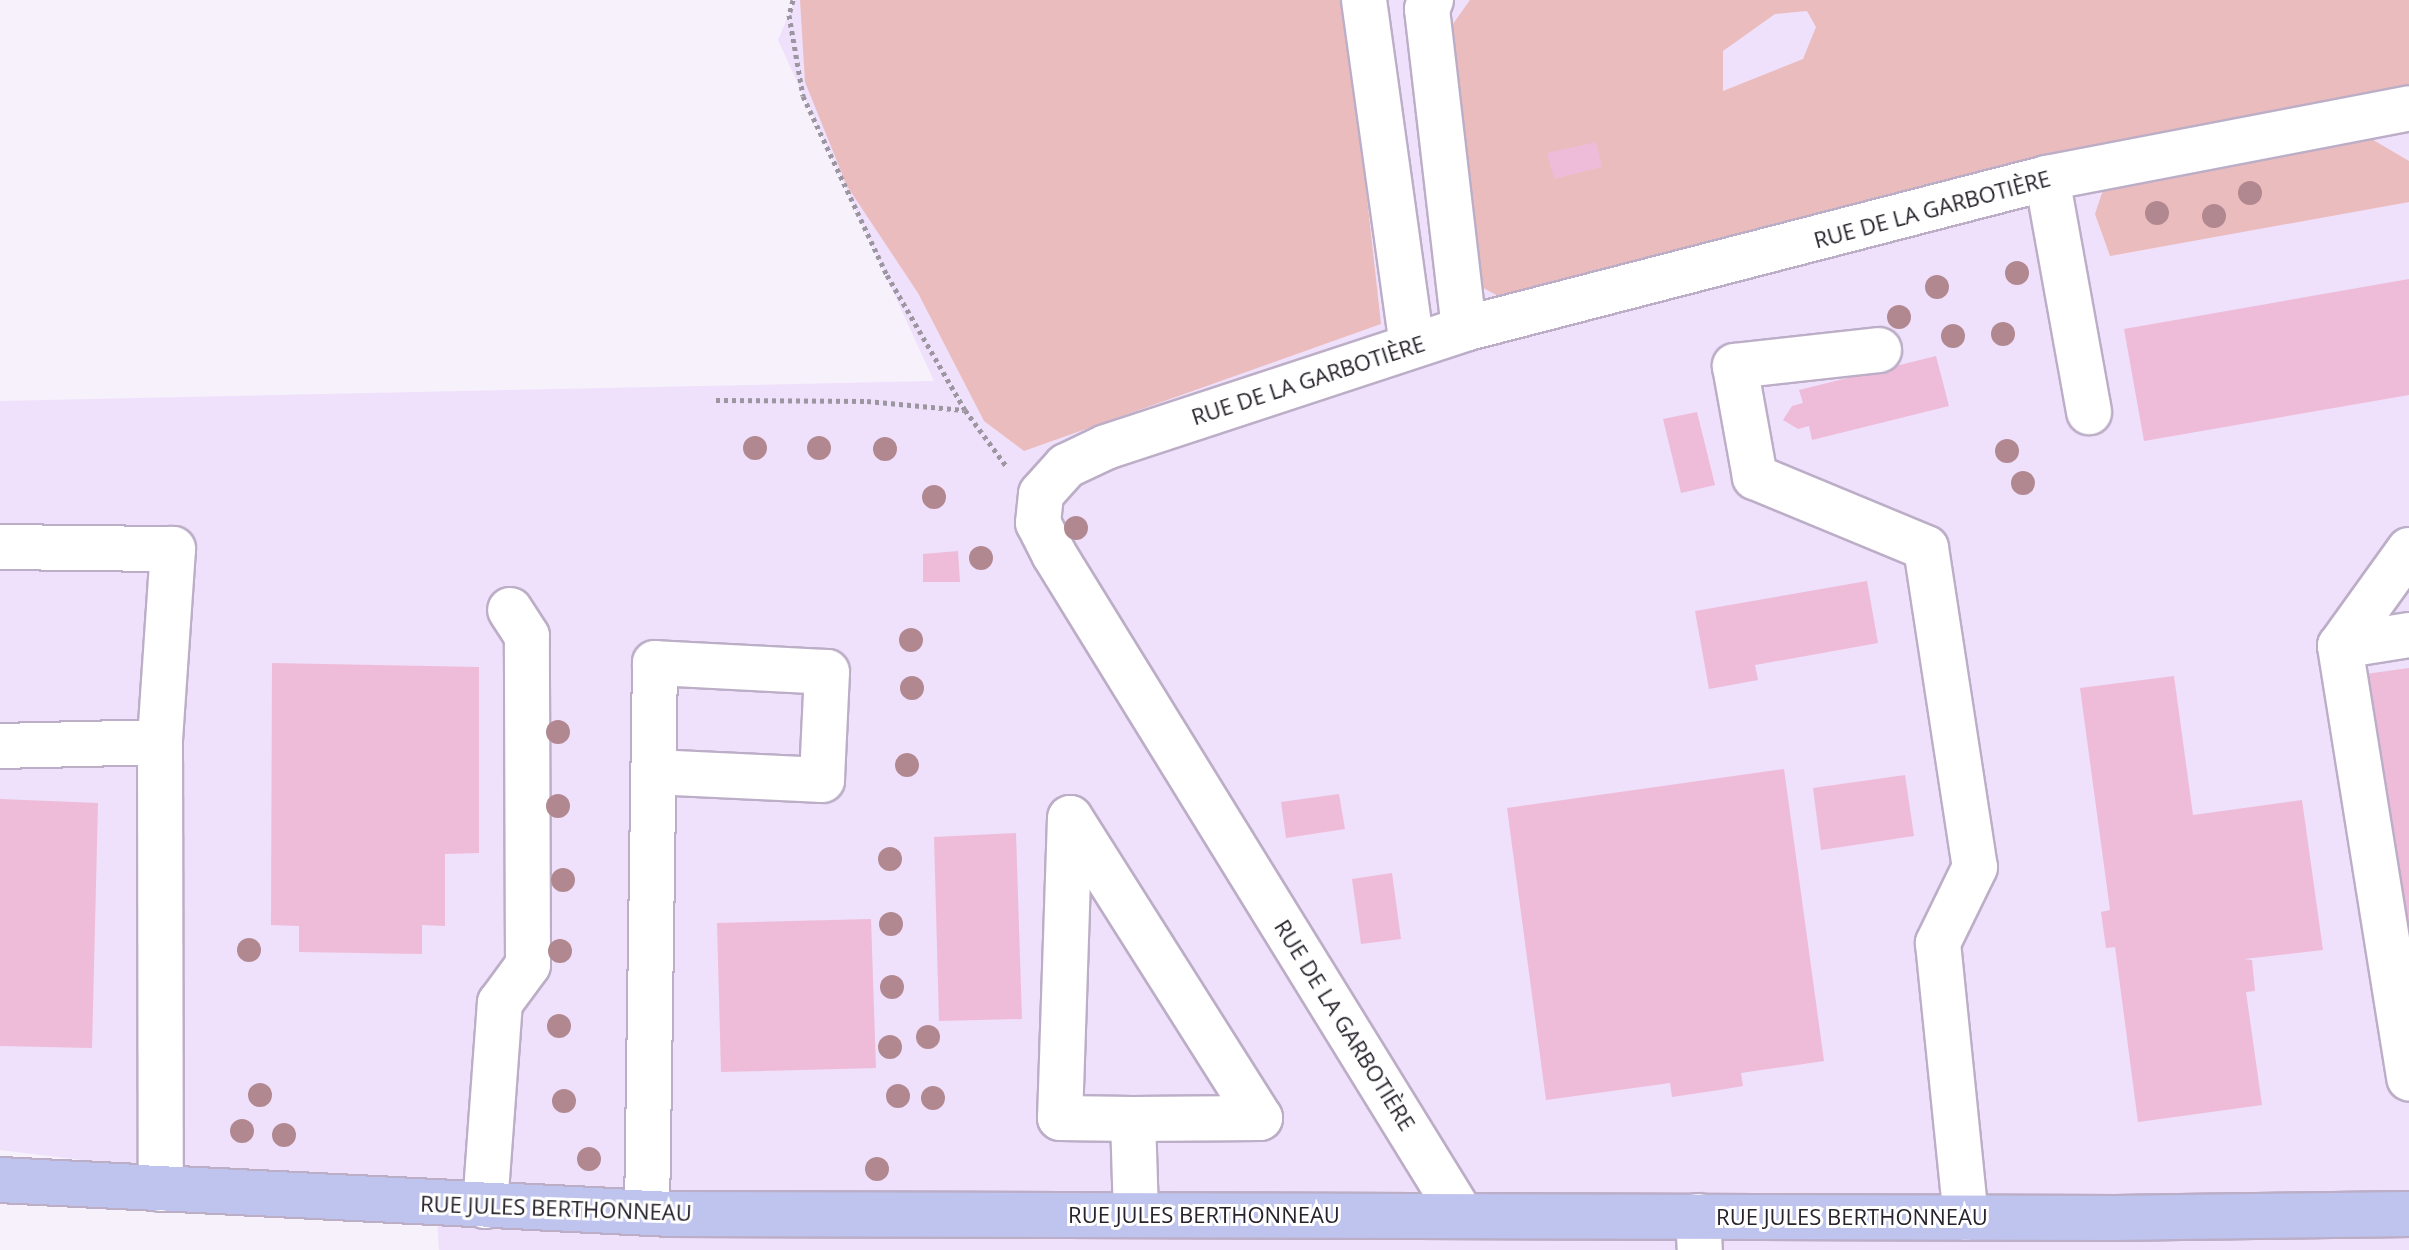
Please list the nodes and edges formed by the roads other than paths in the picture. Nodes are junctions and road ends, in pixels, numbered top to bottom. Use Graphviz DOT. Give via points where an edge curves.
graph roads {
  1 [pos="1364,0"];
  2 [pos="1431,0"];
  3 [pos="2409,108"];
  4 [pos="2047,178"];
  5 [pos="1464,329"];
  6 [pos="1412,346"];
  7 [pos="1879,350"];
  8 [pos="2089,412"];
  9 [pos="0,547"];
  10 [pos="2409,550"];
  11 [pos="510,610"];
  12 [pos="2409,635"];
  13 [pos="2340,646"];
  14 [pos="160,742"];
  15 [pos="0,746"];
  16 [pos="654,772"];
  17 [pos="2409,1079"];
  18 [pos="1133,1119"];
  19 [pos="0,1180"];
  20 [pos="161,1189"];
  21 [pos="485,1206"];
  22 [pos="647,1213"];
  23 [pos="2409,1214"];
  24 [pos="1136,1215"];
  25 [pos="1462,1216"];
  26 [pos="1966,1218"];
  27 [pos="1699,1233"];
  1 -- 6 [label="street"];
  2 -- 5 [label="street" via="1427,9"];
  3 -- 4 [label="street, RUE DE LA GARBOTIÈRE"];
  4 -- 5 [label="street, RUE DE LA GARBOTIÈRE"];
  4 -- 8 [label="street"];
  5 -- 6 [label="street, RUE DE LA GARBOTIÈRE"];
  6 -- 25 [label="street, RUE DE LA GARBOTIÈRE" via="1106,447 1066,466 1041,494 1038,523"];
  7 -- 26 [label="street" via="1735,366 1755,477 1926,548 1975,867 1938,943"];
  9 -- 14 [label="street" via="173,549"];
  10 -- 13 [label="street"];
  11 -- 21 [label="street" via="527,636 528,965 500,1003"];
  12 -- 13 [label="street"];
  13 -- 17 [label="street"];
  14 -- 15 [label="street"];
  14 -- 20 [label="street"];
  16 -- 16 [label="street" via="655,663 827,672 822,780"];
  16 -- 22 [label="street"];
  18 -- 18 [label="street" via="1060,1118 1070,818 1260,1118"];
  18 -- 24 [label="street"];
  19 -- 20 [label="main road, RUE JULES BERTHONNEAU"];
  20 -- 21 [label="main road, RUE JULES BERTHONNEAU"];
  21 -- 22 [label="main road, RUE JULES BERTHONNEAU"];
  22 -- 24 [label="main road, RUE JULES BERTHONNEAU"];
  23 -- 26 [label="main road, RUE JULES BERTHONNEAU"];
  24 -- 25 [label="main road, RUE JULES BERTHONNEAU"];
  25 -- 27 [label="main road, RUE JULES BERTHONNEAU"];
  26 -- 27 [label="main road, RUE JULES BERTHONNEAU"];
}
